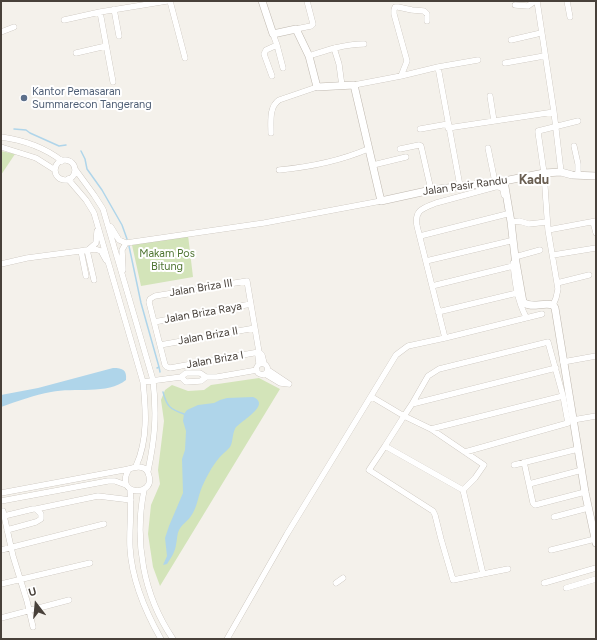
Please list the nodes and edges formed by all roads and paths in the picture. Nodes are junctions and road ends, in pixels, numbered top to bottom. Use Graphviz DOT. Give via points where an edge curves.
graph roads {
  1 [pos="169,1"];
  2 [pos="262,1"];
  3 [pos="307,1"];
  4 [pos="536,1"];
  5 [pos="567,1"];
  6 [pos="144,3"];
  7 [pos="515,5"];
  8 [pos="114,9"];
  9 [pos="100,12"];
  10 [pos="570,17"];
  11 [pos="64,20"];
  12 [pos="427,20"];
  13 [pos="14,28"];
  14 [pos="296,29"];
  15 [pos="1,32"];
  16 [pos="273,34"];
  17 [pos="541,34"];
  18 [pos="119,36"];
  19 [pos="511,40"];
  20 [pos="364,44"];
  21 [pos="277,45"];
  22 [pos="106,46"];
  23 [pos="334,48"];
  24 [pos="76,53"];
  25 [pos="309,56"];
  26 [pos="544,56"];
  27 [pos="185,58"];
  28 [pos="478,60"];
  29 [pos="505,63"];
  30 [pos="438,67"];
  31 [pos="283,68"];
  32 [pos="272,76"];
  33 [pos="401,76"];
  34 [pos="113,82"];
  35 [pos="354,85"];
  36 [pos="317,86"];
  37 [pos="342,86"];
  38 [pos="490,96"];
  39 [pos="554,112"];
  40 [pos="494,121"];
  41 [pos="578,121"];
  42 [pos="448,126"];
  43 [pos="556,126"];
  44 [pos="420,130"];
  45 [pos="271,133"];
  46 [pos="1,137"];
  47 [pos="574,146"];
  48 [pos="1,147"];
  49 [pos="488,148"];
  50 [pos="368,149"];
  51 [pos="400,149"];
  52 [pos="406,157"];
  53 [pos="62,161"];
  54 [pos="372,165"];
  55 [pos="75,169"];
  56 [pos="55,170"];
  57 [pos="279,170"];
  58 [pos="560,172"];
  59 [pos="544,173"];
  60 [pos="578,175"];
  61 [pos="596,176"];
  62 [pos="68,179"];
  63 [pos="504,181"];
  64 [pos="495,182"];
  65 [pos="460,186"];
  66 [pos="431,190"];
  67 [pos="381,201"];
  68 [pos="507,214"];
  69 [pos="107,222"];
  70 [pos="511,222"];
  71 [pos="547,222"];
  72 [pos="595,222"];
  73 [pos="97,224"];
  74 [pos="548,230"];
  75 [pos="596,232"];
  76 [pos="420,236"];
  77 [pos="510,241"];
  78 [pos="126,243"];
  79 [pos="596,248"];
  80 [pos="84,250"];
  81 [pos="540,250"];
  82 [pos="552,255"];
  83 [pos="515,257"];
  84 [pos="426,262"];
  85 [pos="1,264"];
  86 [pos="110,265"];
  87 [pos="513,266"];
  88 [pos="589,275"];
  89 [pos="86,276"];
  90 [pos="124,279"];
  91 [pos="94,280"];
  92 [pos="557,283"];
  93 [pos="432,286"];
  94 [pos="517,293"];
  95 [pos="251,304"];
  96 [pos="553,305"];
  97 [pos="438,312"];
  98 [pos="542,314"];
  99 [pos="526,317"];
  100 [pos="154,322"];
  101 [pos="255,328"];
  102 [pos="445,338"];
  103 [pos="160,345"];
  104 [pos="259,352"];
  105 [pos="596,356"];
  106 [pos="563,362"];
  107 [pos="260,366"];
  108 [pos="556,368"];
  109 [pos="153,380"];
  110 [pos="143,382"];
  111 [pos="563,396"];
  112 [pos="372,397"];
  113 [pos="412,404"];
  114 [pos="404,416"];
  115 [pos="596,416"];
  116 [pos="573,420"];
  117 [pos="431,429"];
  118 [pos="385,446"];
  119 [pos="578,449"];
  120 [pos="464,452"];
  121 [pos="524,462"];
  122 [pos="514,465"];
  123 [pos="136,466"];
  124 [pos="129,469"];
  125 [pos="582,470"];
  126 [pos="148,471"];
  127 [pos="56,482"];
  128 [pos="529,484"];
  129 [pos="126,485"];
  130 [pos="130,489"];
  131 [pos="58,490"];
  132 [pos="144,490"];
  133 [pos="463,490"];
  134 [pos="585,492"];
  135 [pos="1,493"];
  136 [pos="131,500"];
  137 [pos="1,501"];
  138 [pos="588,508"];
  139 [pos="36,509"];
  140 [pos="554,516"];
  141 [pos="104,524"];
  142 [pos="7,530"];
  143 [pos="596,541"];
  144 [pos="11,548"];
  145 [pos="1,550"];
  146 [pos="551,550"];
  147 [pos="90,563"];
  148 [pos="508,568"];
  149 [pos="596,568"];
  150 [pos="483,574"];
  151 [pos="343,578"];
  152 [pos="20,579"];
  153 [pos="596,579"];
  154 [pos="336,583"];
  155 [pos="544,583"];
  156 [pos="1,584"];
  157 [pos="566,588"];
  158 [pos="70,600"];
  159 [pos="29,610"];
  160 [pos="1,618"];
  161 [pos="33,627"];
  162 [pos="161,639"];
  163 [pos="172,639"];
  164 [pos="227,639"];
  1 -- 6 [label="street"];
  1 -- 27 [label="street"];
  2 -- 16 [label="street"];
  3 -- 14 [label="street" via="312,24"];
  4 -- 7 [label="street" via="528,6"];
  4 -- 17 [label="street"];
  5 -- 10 [label="street"];
  6 -- 8 [label="street"];
  8 -- 9 [label="street"];
  8 -- 18 [label="street"];
  9 -- 11 [label="street"];
  9 -- 22 [label="street"];
  12 -- 33 [label="street" via="424,11 398,6 394,8 407,61"];
  13 -- 15 [label="street"];
  14 -- 16 [label="street"];
  14 -- 25 [label="street"];
  16 -- 21 [label="street"];
  17 -- 19 [label="street"];
  17 -- 26 [label="street"];
  20 -- 23 [label="street"];
  21 -- 31 [label="street"];
  21 -- 32 [label="street" via="266,50 264,54"];
  22 -- 24 [label="street"];
  22 -- 34 [label="street"];
  23 -- 25 [label="street"];
  23 -- 37 [label="street"];
  25 -- 36 [label="street"];
  26 -- 29 [label="street"];
  26 -- 39 [label="street"];
  28 -- 30 [label="street"];
  30 -- 33 [label="street"];
  30 -- 42 [label="street"];
  33 -- 35 [label="street"];
  35 -- 37 [label="street"];
  35 -- 50 [label="street"];
  36 -- 37 [label="street"];
  36 -- 45 [label="street" via="275,103 271,114"];
  38 -- 40 [label="street"];
  39 -- 40 [label="street"];
  39 -- 43 [label="street"];
  40 -- 42 [label="street"];
  41 -- 43 [label="street"];
  42 -- 44 [label="street"];
  42 -- 65 [label="street"];
  43 -- 58 [label="street"];
  43 -- 59 [label="street" via="538,131"];
  46 -- 53 [label="street" via="42,148"];
  47 -- 60 [label="street"];
  48 -- 56 [label="street" via="36,158"];
  49 -- 64 [label="street"];
  50 -- 54 [label="street"];
  50 -- 57 [label="street" via="334,162"];
  51 -- 66 [label="street" via="422,146"];
  52 -- 54 [label="street"];
  53 -- 55 [label="street" via="69,161"];
  53 -- 56 [label="street"];
  54 -- 67 [label="street"];
  55 -- 62 [label="street"];
  55 -- 69 [label="street" via="103,209"];
  56 -- 62 [label="street" via="61,178"];
  58 -- 59 [label="street, Jalan Pasir Randu"];
  58 -- 60 [label="street, Jalan Pasir Randu"];
  59 -- 63 [label="street, Jalan Pasir Randu"];
  59 -- 71 [label="street"];
  60 -- 61 [label="street, Jalan Pasir Randu"];
  62 -- 73 [label="street" via="86,200"];
  63 -- 64 [label="street, Jalan Pasir Randu"];
  63 -- 70 [label="street"];
  64 -- 65 [label="street, Jalan Pasir Randu"];
  65 -- 66 [label="street, Jalan Pasir Randu"];
  66 -- 67 [label="street, Jalan Pasir Randu"];
  67 -- 78 [label="street" via="264,223"];
  68 -- 76 [label="street"];
  68 -- 76 [label="street" via="503,189 495,187 421,209 416,216"];
  68 -- 77 [label="street"];
  69 -- 78 [label="street" via="119,240"];
  69 -- 90 [label="street"];
  70 -- 71 [label="street"];
  70 -- 83 [label="street"];
  71 -- 74 [label="street"];
  72 -- 74 [label="street"];
  72 -- 75 [label="street"];
  73 -- 80 [label="street" via="96,243"];
  73 -- 86 [label="street"];
  74 -- 82 [label="street"];
  76 -- 84 [label="street"];
  77 -- 84 [label="street"];
  77 -- 87 [label="street"];
  78 -- 90 [label="street" via="122,250"];
  79 -- 82 [label="street"];
  80 -- 85 [label="street"];
  80 -- 86 [label="street" via="101,251"];
  80 -- 89 [label="street"];
  80 -- 91 [label="street"];
  81 -- 83 [label="street"];
  82 -- 92 [label="street"];
  83 -- 96 [label="street" via="523,302 528,305"];
  84 -- 93 [label="street"];
  86 -- 110 [label="street"];
  87 -- 93 [label="street"];
  87 -- 94 [label="street"];
  88 -- 92 [label="street"];
  90 -- 109 [label="street"];
  92 -- 96 [label="street" via="558,294"];
  93 -- 97 [label="street"];
  94 -- 97 [label="street"];
  94 -- 99 [label="street"];
  95 -- 100 [label="street, Jalan Briza Raya"];
  95 -- 100 [label="street, Jalan Briza III" via="247,281 155,296 149,302"];
  95 -- 101 [label="street"];
  96 -- 106 [label="street"];
  97 -- 102 [label="street"];
  98 -- 99 [label="street"];
  99 -- 102 [label="street"];
  100 -- 103 [label="street"];
  101 -- 103 [label="street, Jalan Briza II"];
  101 -- 104 [label="street"];
  102 -- 112 [label="street" via="408,346 401,350"];
  103 -- 104 [label="street, Jalan Briza I" via="165,365 170,368"];
  104 -- 107 [label="street"];
  105 -- 106 [label="street"];
  106 -- 116 [label="street"];
  107 -- 107 [label="street" via="260,374 266,372 266,365"];
  107 -- 109 [label="street" via="217,377 186,373 181,377"];
  108 -- 111 [label="street"];
  108 -- 113 [label="street"];
  108 -- 113 [label="street" via="549,344 546,342 439,369 428,376"];
  109 -- 110 [label="street"];
  109 -- 126 [label="street" via="156,407"];
  110 -- 123 [label="street" via="145,424 140,457"];
  111 -- 117 [label="street"];
  111 -- 120 [label="street" via="568,423"];
  112 -- 114 [label="street"];
  112 -- 164 [label="street" via="287,534"];
  113 -- 114 [label="street"];
  114 -- 117 [label="street"];
  114 -- 118 [label="street"];
  115 -- 116 [label="street"];
  116 -- 119 [label="street"];
  117 -- 120 [label="street"];
  118 -- 133 [label="street"];
  118 -- 150 [label="street" via="369,470 433,511 453,580"];
  119 -- 121 [label="street"];
  119 -- 125 [label="street"];
  120 -- 133 [label="street" via="484,465"];
  121 -- 122 [label="street"];
  121 -- 128 [label="street"];
  123 -- 124 [label="street"];
  123 -- 126 [label="street"];
  124 -- 127 [label="street"];
  124 -- 129 [label="street" via="125,476"];
  125 -- 128 [label="street"];
  125 -- 134 [label="street"];
  126 -- 132 [label="street" via="149,484"];
  127 -- 131 [label="street"];
  127 -- 135 [label="street"];
  128 -- 134 [label="street" via="535,505"];
  129 -- 130 [label="street"];
  129 -- 131 [label="street" via="108,481"];
  130 -- 132 [label="street"];
  130 -- 136 [label="street"];
  131 -- 137 [label="street"];
  132 -- 163 [label="street" via="140,526 144,574 159,614"];
  133 -- 150 [label="street"];
  134 -- 138 [label="street"];
  136 -- 139 [label="street" via="98,496"];
  136 -- 162 [label="street" via="130,550 135,576 141,598"];
  138 -- 140 [label="street"];
  138 -- 143 [label="street"];
  139 -- 142 [label="street" via="41,514 41,519"];
  139 -- 142 [label="street" via="3,514"];
  141 -- 144 [label="street"];
  142 -- 144 [label="street"];
  143 -- 146 [label="street"];
  144 -- 145 [label="street"];
  144 -- 152 [label="street"];
  147 -- 152 [label="street"];
  148 -- 150 [label="street"];
  149 -- 155 [label="street"];
  151 -- 154 [label="street"];
  152 -- 156 [label="street"];
  152 -- 159 [label="street"];
  153 -- 157 [label="street"];
  158 -- 159 [label="street"];
  159 -- 160 [label="street"];
  159 -- 161 [label="street"];
}
